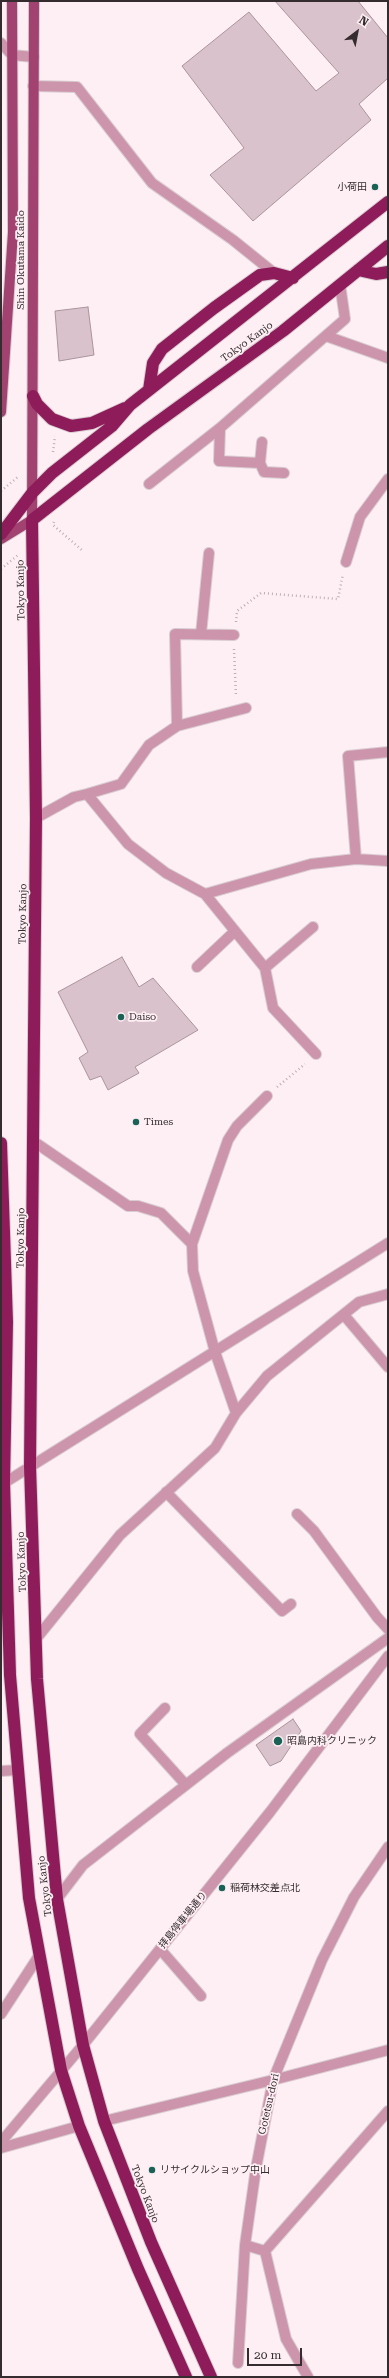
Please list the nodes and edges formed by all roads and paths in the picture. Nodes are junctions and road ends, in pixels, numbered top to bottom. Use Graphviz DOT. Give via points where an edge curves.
graph roads {
  1 [pos="12,1"];
  2 [pos="34,1"];
  3 [pos="1,43"];
  4 [pos="12,55"];
  5 [pos="34,57"];
  6 [pos="33,86"];
  7 [pos="388,202"];
  8 [pos="388,246"];
  9 [pos="358,270"];
  10 [pos="388,272"];
  11 [pos="274,273"];
  12 [pos="293,278"];
  13 [pos="340,284"];
  14 [pos="326,336"];
  15 [pos="388,358"];
  16 [pos="149,390"];
  17 [pos="33,396"];
  18 [pos="130,405"];
  19 [pos="1,412"];
  20 [pos="220,428"];
  21 [pos="262,442"];
  22 [pos="260,463"];
  23 [pos="284,473"];
  24 [pos="388,479"];
  25 [pos="149,484"];
  26 [pos="33,492"];
  27 [pos="32,520"];
  28 [pos="1,534"];
  29 [pos="1,539"];
  30 [pos="209,553"];
  31 [pos="346,562"];
  32 [pos="201,634"];
  33 [pos="234,634"];
  34 [pos="246,708"];
  35 [pos="236,711"];
  36 [pos="177,726"];
  37 [pos="388,752"];
  38 [pos="87,794"];
  39 [pos="36,818"];
  40 [pos="356,859"];
  41 [pos="388,860"];
  42 [pos="205,894"];
  43 [pos="313,926"];
  44 [pos="234,931"];
  45 [pos="197,967"];
  46 [pos="265,968"];
  47 [pos="316,1054"];
  48 [pos="267,1096"];
  49 [pos="33,1141"];
  50 [pos="1,1143"];
  51 [pos="3,1238"];
  52 [pos="388,1243"];
  53 [pos="192,1244"];
  54 [pos="388,1294"];
  55 [pos="344,1314"];
  56 [pos="215,1352"];
  57 [pos="388,1367"];
  58 [pos="236,1413"];
  59 [pos="30,1466"];
  60 [pos="2,1484"];
  61 [pos="166,1492"];
  62 [pos="297,1514"];
  63 [pos="291,1604"];
  64 [pos="388,1628"];
  65 [pos="388,1638"];
  66 [pos="36,1639"];
  67 [pos="388,1656"];
  68 [pos="165,1708"];
  69 [pos="18,1770"];
  70 [pos="1,1771"];
  71 [pos="186,1785"];
  72 [pos="388,1847"];
  73 [pos="57,1899"];
  74 [pos="160,1948"];
  75 [pos="40,1954"];
  76 [pos="202,1996"];
  77 [pos="1,2014"];
  78 [pos="83,2045"];
  79 [pos="388,2050"];
  80 [pos="61,2070"];
  81 [pos="273,2080"];
  82 [pos="388,2111"];
  83 [pos="104,2121"];
  84 [pos="79,2126"];
  85 [pos="1,2142"];
  86 [pos="1,2148"];
  87 [pos="245,2245"];
  88 [pos="266,2251"];
  89 [pos="238,2363"];
  90 [pos="186,2377"];
  91 [pos="211,2377"];
  92 [pos="308,2377"];
  1 -- 4 [label="main road, Shin Okutama Kaido"];
  2 -- 5 [label="main road, Shin Okutama Kaido"];
  3 -- 4 [label="street"];
  4 -- 5 [label="street"];
  4 -- 19 [label="main road, Shin Okutama Kaido" via="13,232"];
  5 -- 6 [label="main road, Shin Okutama Kaido"];
  6 -- 11 [label="street" via="77,87 152,183 233,240"];
  6 -- 17 [label="main road, Shin Okutama Kaido"];
  7 -- 12 [label="highway"];
  8 -- 9 [label="highway, Tokyo Kanjo"];
  9 -- 10 [label="highway" via="376,274"];
  9 -- 13 [label="highway, Tokyo Kanjo"];
  11 -- 12 [label="highway"];
  11 -- 16 [label="highway" via="260,275 250,281 168,343 154,363"];
  12 -- 16 [label="highway"];
  13 -- 14 [label="street" via="345,319"];
  13 -- 27 [label="highway, Tokyo Kanjo" via="282,331 148,429"];
  14 -- 15 [label="street"];
  14 -- 20 [label="street"];
  16 -- 18 [label="highway"];
  17 -- 18 [label="highway" via="37,404 52,419 71,426 92,423"];
  17 -- 26 [label="main road, Shin Okutama Kaido"];
  18 -- 26 [label="highway" via="112,426 52,473"];
  20 -- 22 [label="street" via="219,461"];
  20 -- 25 [label="street"];
  21 -- 22 [label="street"];
  22 -- 23 [label="street" via="264,472"];
  24 -- 31 [label="street" via="360,517"];
  26 -- 27 [label="main road, Shin Okutama Kaido"];
  26 -- 28 [label="highway"];
  27 -- 29 [label="main road"];
  27 -- 39 [label="highway, Tokyo Kanjo"];
  30 -- 32 [label="street"];
  31 -- 33 [label="path" via="338,599 261,594 237,611"];
  32 -- 33 [label="street"];
  32 -- 36 [label="street" via="175,634"];
  33 -- 35 [label="path"];
  34 -- 35 [label="street"];
  35 -- 36 [label="street"];
  36 -- 38 [label="street" via="149,745 121,784"];
  37 -- 40 [label="street" via="348,756"];
  38 -- 39 [label="street" via="74,797"];
  38 -- 42 [label="street" via="128,844 166,873"];
  39 -- 49 [label="highway, Tokyo Kanjo"];
  40 -- 41 [label="street"];
  40 -- 42 [label="street" via="311,864"];
  42 -- 44 [label="street"];
  43 -- 46 [label="street"];
  44 -- 45 [label="street"];
  44 -- 46 [label="street"];
  46 -- 47 [label="street" via="273,1008"];
  47 -- 48 [label="path"];
  48 -- 53 [label="street" via="237,1126 228,1140"];
  49 -- 53 [label="street" via="128,1206 161,1212"];
  49 -- 59 [label="highway, Tokyo Kanjo"];
  50 -- 51 [label="highway, Tokyo Kanjo"];
  51 -- 60 [label="highway, Tokyo Kanjo" via="7,1322"];
  52 -- 56 [label="street"];
  53 -- 56 [label="street" via="193,1271"];
  54 -- 55 [label="street" via="359,1302"];
  55 -- 57 [label="street"];
  55 -- 58 [label="street" via="267,1376"];
  56 -- 58 [label="street"];
  56 -- 59 [label="street"];
  58 -- 61 [label="street" via="215,1448"];
  59 -- 60 [label="street"];
  59 -- 66 [label="highway, Tokyo Kanjo"];
  60 -- 69 [label="highway, Tokyo Kanjo" via="10,1675"];
  61 -- 63 [label="street" via="282,1611"];
  61 -- 66 [label="street" via="120,1535"];
  62 -- 64 [label="street" via="314,1531 377,1617"];
  65 -- 71 [label="street"];
  66 -- 73 [label="highway, Tokyo Kanjo" via="37,1679"];
  67 -- 74 [label="street, 拝島停車場通り" via="270,1812"];
  68 -- 71 [label="street" via="140,1734"];
  69 -- 70 [label="street"];
  69 -- 75 [label="highway, Tokyo Kanjo" via="29,1898"];
  71 -- 73 [label="street" via="83,1865"];
  72 -- 81 [label="street, Gotetsu-dori" via="354,1897 322,1960"];
  73 -- 78 [label="highway, Tokyo Kanjo"];
  74 -- 76 [label="street"];
  74 -- 78 [label="street, 拝島停車場通り"];
  75 -- 77 [label="street"];
  75 -- 80 [label="highway, Tokyo Kanjo"];
  78 -- 80 [label="street, 拝島停車場通り"];
  78 -- 83 [label="highway, Tokyo Kanjo"];
  79 -- 81 [label="street"];
  80 -- 84 [label="highway, Tokyo Kanjo"];
  80 -- 85 [label="street, 拝島停車場通り"];
  81 -- 83 [label="street"];
  81 -- 87 [label="street, Gotetsu-dori" via="256,2168"];
  82 -- 88 [label="street"];
  83 -- 91 [label="highway, Tokyo Kanjo" via="151,2242"];
  84 -- 86 [label="street"];
  84 -- 90 [label="highway, Tokyo Kanjo"];
  87 -- 88 [label="street"];
  87 -- 89 [label="street, Gotetsu-dori"];
  88 -- 92 [label="street" via="286,2339"];
}
